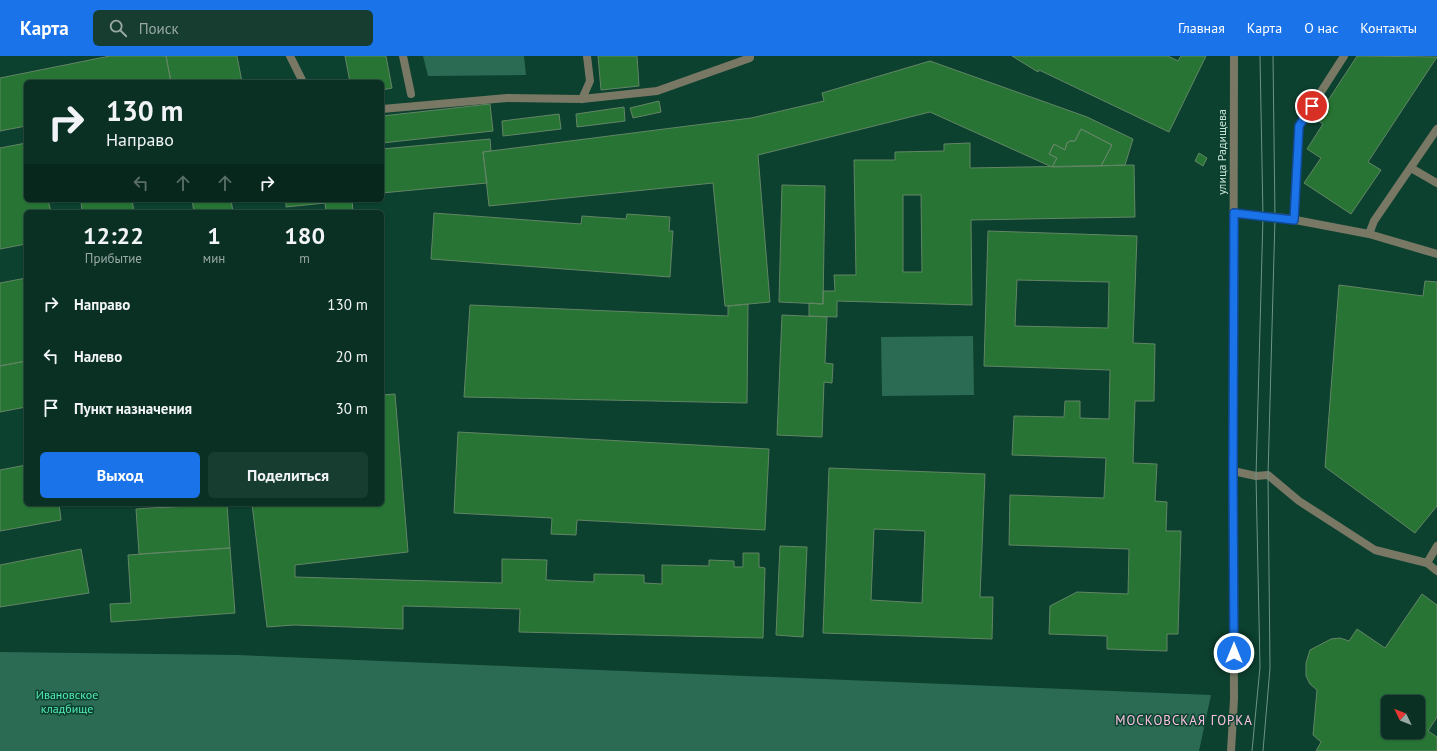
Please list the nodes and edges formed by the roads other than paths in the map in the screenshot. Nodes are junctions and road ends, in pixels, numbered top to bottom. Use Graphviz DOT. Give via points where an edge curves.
graph roads {
  1 [pos="290,56"];
  2 [pos="403,56"];
  3 [pos="587,56"];
  4 [pos="750,56"];
  5 [pos="1234,56"];
  6 [pos="1344,56"];
  7 [pos="302,80"];
  8 [pos="412,94"];
  9 [pos="582,99"];
  10 [pos="384,109"];
  11 [pos="1437,129"];
  12 [pos="1411,168"];
  13 [pos="1437,183"];
  14 [pos="1234,213"];
  15 [pos="1294,220"];
  16 [pos="1370,234"];
  17 [pos="1437,254"];
  18 [pos="1233,471"];
  19 [pos="1437,546"];
  20 [pos="1427,563"];
  21 [pos="1437,571"];
  22 [pos="1231,751"];
  1 -- 7 [label="street"];
  2 -- 8 [label="street"];
  3 -- 9 [label="street" via="590,81"];
  4 -- 9 [label="street" via="657,91"];
  5 -- 14 [label="street, улица Радищева"];
  6 -- 15 [label="street" via="1299,126"];
  9 -- 10 [label="street" via="507,98"];
  11 -- 12 [label="street"];
  12 -- 13 [label="street"];
  12 -- 16 [label="street" via="1374,221"];
  14 -- 15 [label="street"];
  14 -- 18 [label="street, улица Радищева"];
  15 -- 16 [label="street"];
  16 -- 17 [label="street"];
  18 -- 20 [label="street" via="1256,476 1268,475 1299,501 1375,550"];
  18 -- 22 [label="street, улица Радищева" via="1234,699"];
  19 -- 20 [label="street"];
  20 -- 21 [label="street"];
}
